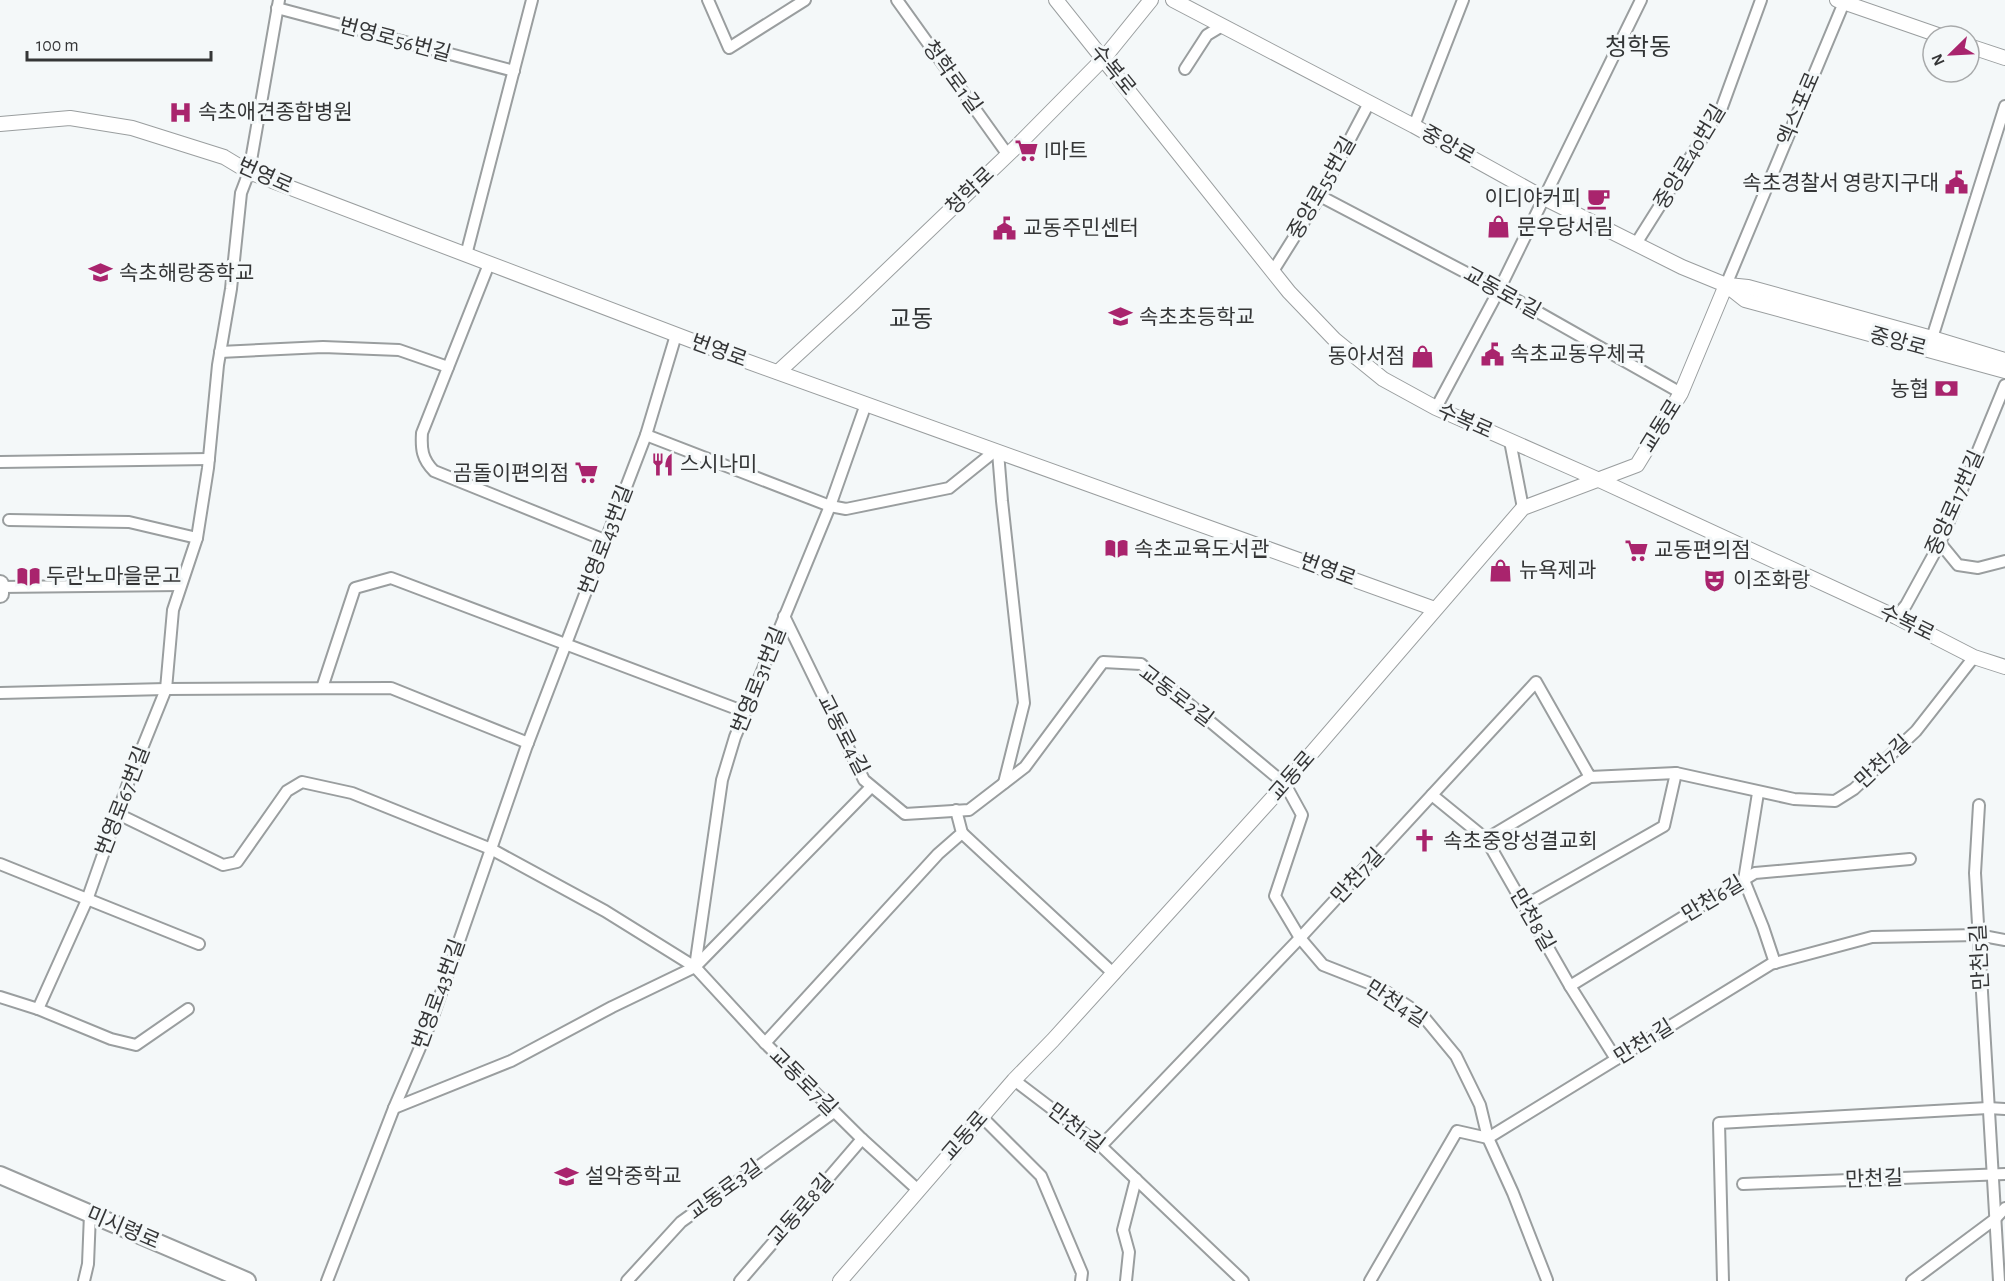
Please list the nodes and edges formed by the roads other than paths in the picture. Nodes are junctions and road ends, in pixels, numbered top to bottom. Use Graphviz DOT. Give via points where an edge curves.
graph roads {
  1 [pos="532,0"];
  2 [pos="708,0"];
  3 [pos="805,0"];
  4 [pos="897,0"];
  5 [pos="1056,0"];
  6 [pos="1151,0"];
  7 [pos="1173,0"];
  8 [pos="1463,0"];
  9 [pos="1641,0"];
  10 [pos="1761,0"];
  11 [pos="1842,1"];
  12 [pos="278,4"];
  13 [pos="1222,26"];
  14 [pos="1921,29"];
  15 [pos="1981,50"];
  16 [pos="1104,58"];
  17 [pos="2005,58"];
  18 [pos="1185,69"];
  19 [pos="514,71"];
  20 [pos="1369,103"];
  21 [pos="2005,106"];
  22 [pos="0,124"];
  23 [pos="1414,126"];
  24 [pos="1008,155"];
  25 [pos="249,172"];
  26 [pos="1320,196"];
  27 [pos="1544,198"];
  28 [pos="1637,242"];
  29 [pos="466,255"];
  30 [pos="489,264"];
  31 [pos="1273,271"];
  32 [pos="1726,285"];
  33 [pos="1499,290"];
  34 [pos="676,335"];
  35 [pos="1932,338"];
  36 [pos="220,352"];
  37 [pos="2005,360"];
  38 [pos="448,367"];
  39 [pos="2005,371"];
  40 [pos="778,372"];
  41 [pos="2005,385"];
  42 [pos="1681,393"];
  43 [pos="866,404"];
  44 [pos="1436,408"];
  45 [pos="646,435"];
  46 [pos="1510,441"];
  47 [pos="997,451"];
  48 [pos="209,459"];
  49 [pos="0,462"];
  50 [pos="1597,480"];
  51 [pos="830,506"];
  52 [pos="1523,508"];
  53 [pos="9,520"];
  54 [pos="197,538"];
  55 [pos="607,541"];
  56 [pos="1940,543"];
  57 [pos="2005,561"];
  58 [pos="180,585"];
  59 [pos="0,586"];
  60 [pos="0,594"];
  61 [pos="1435,609"];
  62 [pos="784,616"];
  63 [pos="1896,617"];
  64 [pos="567,645"];
  65 [pos="1974,657"];
  66 [pos="2005,668"];
  67 [pos="322,688"];
  68 [pos="166,689"];
  69 [pos="0,693"];
  70 [pos="745,712"];
  71 [pos="528,743"];
  72 [pos="1676,773"];
  73 [pos="1590,777"];
  74 [pos="1004,783"];
  75 [pos="1286,784"];
  76 [pos="872,787"];
  77 [pos="1758,793"];
  78 [pos="1432,795"];
  79 [pos="1979,805"];
  80 [pos="956,810"];
  81 [pos="969,810"];
  82 [pos="118,814"];
  83 [pos="962,833"];
  84 [pos="1486,839"];
  85 [pos="491,849"];
  86 [pos="1910,859"];
  87 [pos="0,864"];
  88 [pos="1744,880"];
  89 [pos="87,900"];
  90 [pos="1524,906"];
  91 [pos="1978,934"];
  92 [pos="1300,938"];
  93 [pos="2005,940"];
  94 [pos="199,944"];
  95 [pos="1775,963"];
  96 [pos="695,967"];
  97 [pos="1114,974"];
  98 [pos="1570,986"];
  99 [pos="0,997"];
  100 [pos="38,1009"];
  101 [pos="188,1009"];
  102 [pos="765,1043"];
  103 [pos="1616,1059"];
  104 [pos="1014,1080"];
  105 [pos="394,1108"];
  106 [pos="1988,1108"];
  107 [pos="2005,1109"];
  108 [pos="834,1112"];
  109 [pos="982,1117"];
  110 [pos="1488,1138"];
  111 [pos="862,1139"];
  112 [pos="1101,1146"];
  113 [pos="1992,1174"];
  114 [pos="2005,1174"];
  115 [pos="0,1175"];
  116 [pos="1136,1179"];
  117 [pos="1743,1184"];
  118 [pos="918,1190"];
  119 [pos="2005,1209"];
  120 [pos="90,1214"];
  121 [pos="1995,1219"];
  122 [pos="1240,1280"];
  123 [pos="1547,1280"];
  124 [pos="84,1281"];
  125 [pos="247,1281"];
  126 [pos="327,1281"];
  127 [pos="627,1281"];
  128 [pos="740,1281"];
  129 [pos="840,1281"];
  130 [pos="1081,1281"];
  131 [pos="1126,1281"];
  132 [pos="1370,1281"];
  133 [pos="1724,1281"];
  134 [pos="1912,1281"];
  135 [pos="1999,1281"];
  1 -- 19 [label="street"];
  2 -- 3 [label="street" via="729,48"];
  4 -- 24 [label="street, 청학로1길"];
  5 -- 16 [label="street, 수복로"];
  6 -- 16 [label="street, 청학로"];
  7 -- 13 [label="street, 중앙로"];
  8 -- 23 [label="street"];
  9 -- 27 [label="street"];
  10 -- 28 [label="street, 중앙로40번길" via="1722,107"];
  11 -- 14 [label="street"];
  11 -- 32 [label="street, 엑스포로"];
  12 -- 19 [label="street, 번영로56번길"];
  12 -- 25 [label="street, 번영로67번길"];
  13 -- 18 [label="street" via="1206,35"];
  13 -- 20 [label="street, 중앙로"];
  15 -- 17 [label="street"];
  16 -- 24 [label="street, 청학로"];
  16 -- 31 [label="street, 수복로"];
  19 -- 29 [label="street"];
  20 -- 23 [label="street, 중앙로"];
  20 -- 26 [label="street, 중앙로55번길"];
  21 -- 35 [label="street, 중앙로"];
  22 -- 25 [label="street, 번영로" via="70,118 132,128 224,157"];
  23 -- 27 [label="street, 중앙로"];
  24 -- 40 [label="street, 청학로"];
  25 -- 29 [label="street, 번영로"];
  25 -- 36 [label="street, 번영로67번길" via="241,193"];
  26 -- 31 [label="street, 중앙로55번길"];
  26 -- 33 [label="street, 교동로1길"];
  27 -- 28 [label="street, 중앙로"];
  27 -- 33 [label="street"];
  28 -- 32 [label="street, 중앙로"];
  29 -- 30 [label="street, 번영로"];
  30 -- 34 [label="street, 번영로"];
  30 -- 38 [label="street"];
  31 -- 44 [label="street, 수복로" via="1335,340 1383,379"];
  32 -- 35 [label="street, 중앙로"];
  32 -- 39 [label="street, 중앙로" via="1745,300"];
  32 -- 42 [label="street, 교동로"];
  33 -- 42 [label="street, 교동로1길"];
  33 -- 44 [label="street"];
  34 -- 40 [label="street, 번영로"];
  34 -- 45 [label="street, 번영로43번길"];
  35 -- 37 [label="street, 중앙로"];
  36 -- 38 [label="street" via="323,347 399,350"];
  36 -- 48 [label="street, 번영로67번길"];
  38 -- 55 [label="street" via="422,433 425,463 434,471"];
  40 -- 43 [label="street, 번영로"];
  41 -- 56 [label="street, 중앙로17번길"];
  42 -- 50 [label="street, 교동로" via="1637,465"];
  43 -- 47 [label="street, 번영로"];
  43 -- 51 [label="street, 번영로31번길"];
  44 -- 46 [label="street, 수복로"];
  45 -- 51 [label="street"];
  45 -- 55 [label="street, 번영로43번길"];
  46 -- 50 [label="street, 수복로"];
  46 -- 52 [label="street"];
  47 -- 51 [label="street" via="949,488 846,508"];
  47 -- 61 [label="street, 번영로"];
  47 -- 74 [label="street" via="1024,703"];
  48 -- 49 [label="street"];
  48 -- 54 [label="street, 번영로67번길"];
  50 -- 52 [label="street, 교동로"];
  50 -- 63 [label="street, 수복로"];
  51 -- 62 [label="street, 번영로31번길"];
  52 -- 61 [label="street, 교동로"];
  53 -- 54 [label="street" via="129,522"];
  54 -- 58 [label="street, 번영로67번길"];
  55 -- 64 [label="street, 번영로43번길"];
  56 -- 57 [label="street" via="1958,565 1978,568"];
  56 -- 63 [label="street, 중앙로17번길"];
  58 -- 59 [label="street"];
  58 -- 68 [label="street, 번영로67번길" via="173,610"];
  59 -- 60 [label="main road"];
  61 -- 75 [label="street, 교동로"];
  62 -- 70 [label="street, 번영로31번길"];
  62 -- 76 [label="street, 교동로4길" via="864,780"];
  63 -- 65 [label="street, 수복로"];
  64 -- 67 [label="street" via="391,578 355,588"];
  64 -- 70 [label="street"];
  64 -- 71 [label="street, 번영로43번길"];
  65 -- 66 [label="street, 수복로"];
  65 -- 77 [label="street, 만천7길" via="1916,731 1854,789 1835,801"];
  67 -- 68 [label="street"];
  67 -- 71 [label="street" via="391,688"];
  68 -- 69 [label="street"];
  68 -- 82 [label="street, 번영로67번길"];
  70 -- 96 [label="street, 번영로31번길" via="722,780"];
  71 -- 85 [label="street, 번영로43번길"];
  72 -- 73 [label="street, 만천7길"];
  72 -- 77 [label="street, 만천7길"];
  72 -- 90 [label="street" via="1664,826"];
  73 -- 78 [label="street, 만천7길" via="1536,682"];
  73 -- 84 [label="street, 만천7길"];
  74 -- 75 [label="street, 교동로2길" via="1025,767 1103,662 1141,664"];
  74 -- 81 [label="street, 교동로2길"];
  75 -- 92 [label="street, 만천4길" via="1302,815 1275,896"];
  75 -- 97 [label="street, 교동로"];
  76 -- 80 [label="street, 교동로4길" via="905,814"];
  76 -- 96 [label="street"];
  77 -- 88 [label="street"];
  78 -- 84 [label="street, 만천8길"];
  78 -- 92 [label="street, 만천7길"];
  79 -- 91 [label="street, 만천5길" via="1975,873"];
  80 -- 81 [label="street, 교동로4길"];
  80 -- 83 [label="street"];
  82 -- 85 [label="street, 교동로7길" via="223,865 237,862 287,791 302,782 352,793"];
  82 -- 89 [label="street, 번영로67번길"];
  83 -- 97 [label="street"];
  83 -- 102 [label="street" via="938,854"];
  84 -- 90 [label="street, 만천8길"];
  85 -- 96 [label="street, 교동로7길" via="605,911"];
  85 -- 105 [label="street, 번영로43번길" via="431,1022"];
  86 -- 88 [label="street, 만천6길" via="1755,873"];
  87 -- 89 [label="street"];
  88 -- 95 [label="street"];
  88 -- 98 [label="street, 만천6길"];
  89 -- 94 [label="street"];
  89 -- 100 [label="street, 번영로67번길"];
  90 -- 98 [label="street, 만천8길"];
  91 -- 93 [label="street, 만천1길"];
  91 -- 95 [label="street, 만천1길" via="1872,937"];
  91 -- 106 [label="street, 만천5길"];
  92 -- 110 [label="street, 만천4길" via="1323,966 1379,987 1423,1016 1456,1056 1480,1105"];
  92 -- 112 [label="street, 만천7길"];
  95 -- 103 [label="street, 만천1길"];
  96 -- 102 [label="street, 교동로7길"];
  96 -- 105 [label="street" via="511,1062"];
  97 -- 104 [label="street, 교동로"];
  98 -- 103 [label="street, 만천8길"];
  99 -- 100 [label="street"];
  100 -- 101 [label="street" via="111,1040 136,1045"];
  102 -- 108 [label="street, 교동로7길"];
  103 -- 110 [label="street, 만천1길"];
  104 -- 109 [label="street, 교동로"];
  104 -- 112 [label="street, 만천1길"];
  105 -- 126 [label="street, 번영로43번길"];
  106 -- 107 [label="street"];
  106 -- 113 [label="street, 만천5길"];
  106 -- 133 [label="street" via="1719,1123"];
  108 -- 111 [label="street, 교동로7길"];
  108 -- 127 [label="street, 교동로3길" via="681,1222"];
  109 -- 118 [label="street, 교동로"];
  109 -- 130 [label="street" via="1041,1176 1082,1273"];
  110 -- 123 [label="street, 만천4길"];
  110 -- 132 [label="street" via="1457,1131"];
  111 -- 118 [label="street, 교동로7길"];
  111 -- 128 [label="street, 교동로8길"];
  112 -- 116 [label="street, 만천1길"];
  113 -- 114 [label="street, 만천길"];
  113 -- 117 [label="street, 만천길"];
  113 -- 121 [label="street, 만천5길"];
  115 -- 120 [label="main road, 미시령로"];
  116 -- 122 [label="street, 만천1길"];
  116 -- 131 [label="street" via="1123,1230 1129,1252"];
  118 -- 129 [label="street, 교동로"];
  119 -- 121 [label="street"];
  120 -- 124 [label="street"];
  120 -- 125 [label="main road, 미시령로"];
  121 -- 134 [label="street"];
  121 -- 135 [label="street"];
}
